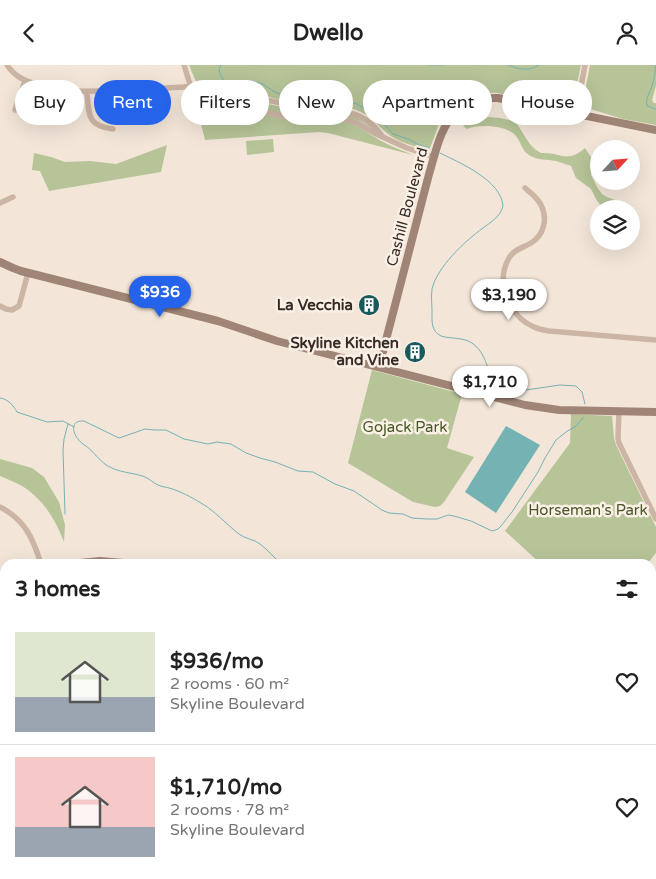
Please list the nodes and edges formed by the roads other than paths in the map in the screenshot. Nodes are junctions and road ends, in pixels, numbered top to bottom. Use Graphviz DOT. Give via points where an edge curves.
graph roads {
  1 [pos="7,65"];
  2 [pos="184,65"];
  3 [pos="586,65"];
  4 [pos="23,80"];
  5 [pos="189,80"];
  6 [pos="583,80"];
  7 [pos="181,87"];
  8 [pos="84,92"];
  9 [pos="87,92"];
  10 [pos="502,99"];
  11 [pos="269,101"];
  12 [pos="269,113"];
  13 [pos="592,116"];
  14 [pos="113,129"];
  15 [pos="656,130"];
  16 [pos="382,136"];
  17 [pos="434,157"];
  18 [pos="526,188"];
  19 [pos="13,197"];
  20 [pos="0,203"];
  21 [pos="0,261"];
  22 [pos="28,273"];
  23 [pos="0,306"];
  24 [pos="656,340"];
  25 [pos="379,367"];
  26 [pos="619,411"];
  27 [pos="656,412"];
  28 [pos="0,507"];
  29 [pos="656,519"];
  30 [pos="38,559"];
  1 -- 4 [label="street"];
  2 -- 5 [label="street"];
  3 -- 6 [label="street"];
  7 -- 9 [label="street"];
  8 -- 9 [label="street"];
  9 -- 14 [label="street" via="94,122 99,127"];
  10 -- 17 [label="street, Cashill Boulevard" via="474,102 456,112 440,136"];
  11 -- 16 [label="street" via="317,111 356,114 370,122"];
  12 -- 16 [label="street" via="286,117 344,119"];
  13 -- 15 [label="street, Cashill Boulevard"];
  16 -- 17 [label="street"];
  17 -- 25 [label="street, Cashill Boulevard"];
  18 -- 24 [label="street" via="538,200 544,217 539,236 515,251 506,265 506,295 518,316 533,327 549,331"];
  19 -- 20 [label="street"];
  21 -- 22 [label="street"];
  22 -- 23 [label="street" via="19,305 12,309"];
  22 -- 25 [label="street" via="218,321 273,340"];
  25 -- 26 [label="street" via="531,406"];
  26 -- 27 [label="street"];
  26 -- 29 [label="street" via="619,443"];
  28 -- 30 [label="street" via="23,524"];
}
